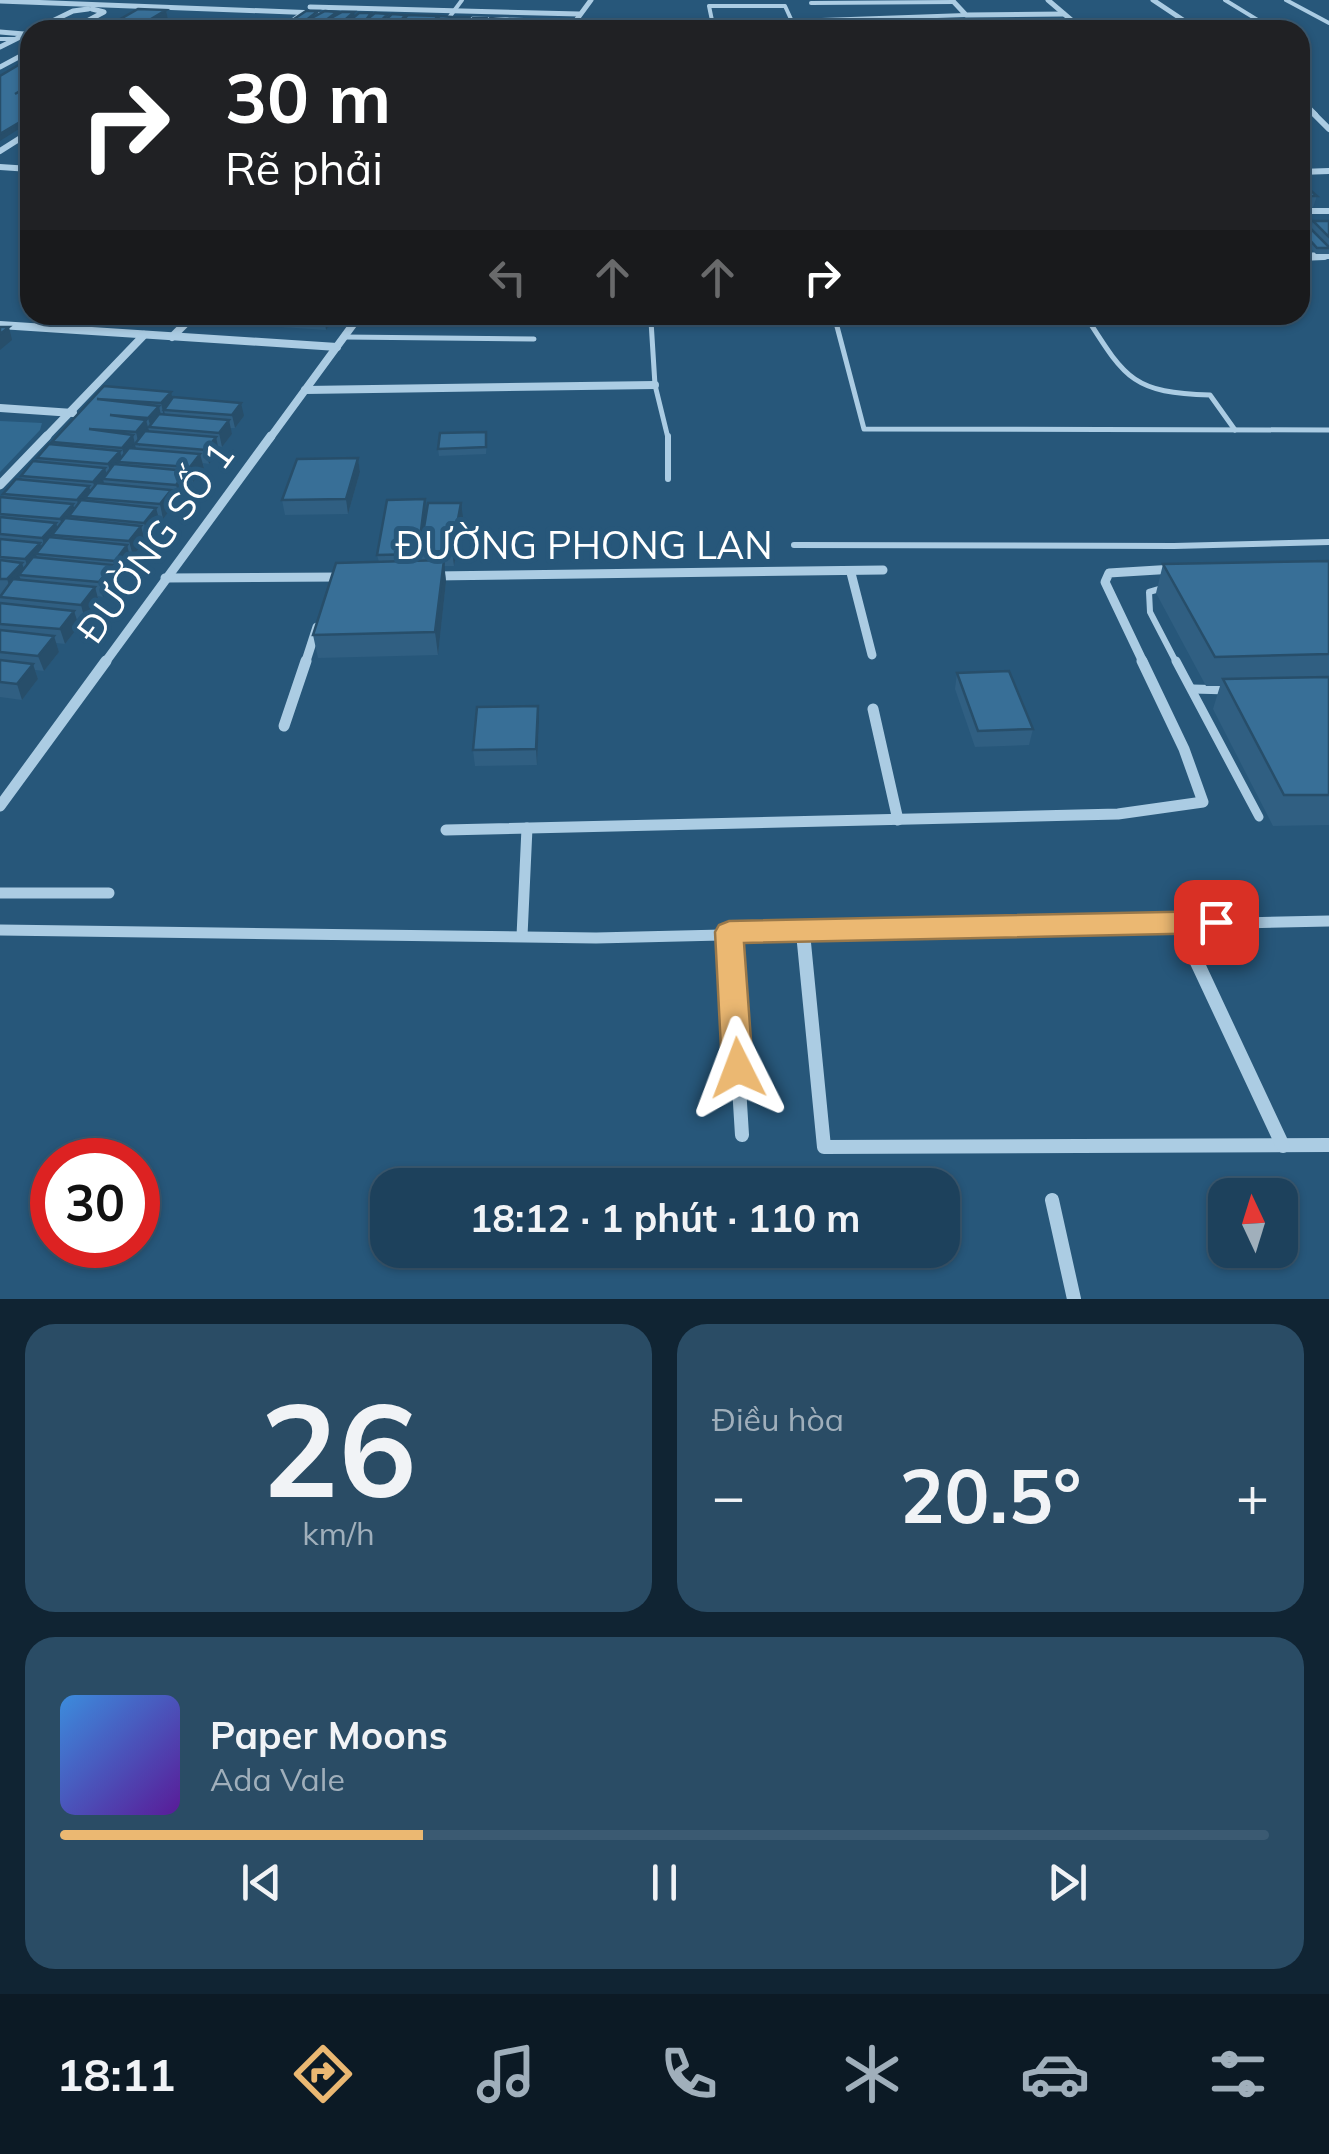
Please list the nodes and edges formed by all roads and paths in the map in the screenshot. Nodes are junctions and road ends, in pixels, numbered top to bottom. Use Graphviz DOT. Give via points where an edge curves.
graph roads {
  1 [pos="0,0"];
  2 [pos="135,0"];
  3 [pos="462,0"];
  4 [pos="591,0"];
  5 [pos="1048,0"];
  6 [pos="1153,0"];
  7 [pos="1224,0"];
  8 [pos="1286,0"];
  9 [pos="61,1"];
  10 [pos="953,1"];
  11 [pos="207,3"];
  12 [pos="811,3"];
  13 [pos="100,4"];
  14 [pos="310,7"];
  15 [pos="199,8"];
  16 [pos="92,9"];
  17 [pos="304,12"];
  18 [pos="453,12"];
  19 [pos="579,14"];
  20 [pos="1064,14"];
  21 [pos="966,15"];
  22 [pos="448,18"];
  23 [pos="55,20"];
  24 [pos="89,20"];
  25 [pos="293,20"];
  26 [pos="510,20"];
  27 [pos="574,20"];
  28 [pos="711,20"];
  29 [pos="792,20"];
  30 [pos="822,20"];
  31 [pos="1071,20"];
  32 [pos="1183,20"];
  33 [pos="1257,20"];
  34 [pos="1329,24"];
  35 [pos="1310,109"];
  36 [pos="1329,129"];
  37 [pos="0,325"];
  38 [pos="184,325"];
  39 [pos="353,325"];
  40 [pos="651,325"];
  41 [pos="837,325"];
  42 [pos="1092,325"];
  43 [pos="144,335"];
  44 [pos="172,337"];
  45 [pos="344,337"];
  46 [pos="534,339"];
  47 [pos="337,347"];
  48 [pos="655,385"];
  49 [pos="306,390"];
  50 [pos="0,408"];
  51 [pos="73,413"];
  52 [pos="1235,430"];
  53 [pos="1329,430"];
  54 [pos="668,479"];
  55 [pos="2,481"];
  56 [pos="1329,542"];
  57 [pos="794,545"];
  58 [pos="1193,568"];
  59 [pos="882,570"];
  60 [pos="851,573"];
  61 [pos="413,576"];
  62 [pos="334,577"];
  63 [pos="354,577"];
  64 [pos="165,578"];
  65 [pos="1169,586"];
  66 [pos="328,596"];
  67 [pos="322,614"];
  68 [pos="872,656"];
  69 [pos="1194,690"];
  70 [pos="1232,690"];
  71 [pos="873,710"];
  72 [pos="284,726"];
  73 [pos="0,806"];
  74 [pos="1260,817"];
  75 [pos="898,820"];
  76 [pos="528,828"];
  77 [pos="446,830"];
  78 [pos="0,893"];
  79 [pos="110,893"];
  80 [pos="1329,921"];
  81 [pos="1178,923"];
  82 [pos="0,930"];
  83 [pos="803,931"];
  84 [pos="729,932"];
  85 [pos="522,936"];
  86 [pos="742,1135"];
  87 [pos="1329,1145"];
  88 [pos="1283,1146"];
  89 [pos="1052,1200"];
  90 [pos="1074,1299"];
  1 -- 9 [label="street"];
  2 -- 11 [label="street"];
  2 -- 13 [label="street"];
  3 -- 18 [label="lane"];
  4 -- 19 [label="street"];
  5 -- 20 [label="street"];
  6 -- 32 [label="street"];
  7 -- 33 [label="lane"];
  8 -- 34 [label="lane"];
  9 -- 13 [label="street"];
  10 -- 12 [label="lane"];
  10 -- 21 [label="street"];
  11 -- 14 [label="street"];
  11 -- 15 [label="street"];
  13 -- 15 [label="street"];
  13 -- 16 [label="street"];
  14 -- 17 [label="street"];
  14 -- 18 [label="street"];
  15 -- 17 [label="street"];
  16 -- 23 [label="street"];
  16 -- 24 [label="street" via="104,12"];
  17 -- 22 [label="street"];
  17 -- 25 [label="street"];
  18 -- 19 [label="street"];
  18 -- 22 [label="lane"];
  19 -- 27 [label="street"];
  20 -- 21 [label="street"];
  20 -- 31 [label="street"];
  21 -- 30 [label="lane"];
  22 -- 26 [label="street"];
  28 -- 29 [label="lane" via="713,4 782,4"];
  35 -- 36 [label="street"];
  37 -- 43 [label="street"];
  38 -- 44 [label="street"];
  39 -- 45 [label="street, ĐƯỜNG SỐ 1"];
  40 -- 48 [label="lane"];
  41 -- 52 [label="lane" via="864,429"];
  42 -- 52 [label="lane" via="1126,378 1166,395 1210,395"];
  43 -- 44 [label="street"];
  43 -- 51 [label="street"];
  44 -- 47 [label="street"];
  45 -- 46 [label="lane"];
  45 -- 47 [label="street, ĐƯỜNG SỐ 1"];
  47 -- 49 [label="street, ĐƯỜNG SỐ 1"];
  48 -- 49 [label="street"];
  48 -- 54 [label="lane" via="668,437"];
  49 -- 64 [label="street, ĐƯỜNG SỐ 1"];
  50 -- 51 [label="street"];
  51 -- 55 [label="street"];
  52 -- 53 [label="lane"];
  56 -- 57 [label="lane"];
  58 -- 75 [label="street" via="1109,573 1106,582 1203,802 1118,814"];
  59 -- 60 [label="street, ĐƯỜNG PHONG LAN"];
  60 -- 61 [label="street, ĐƯỜNG PHONG LAN"];
  60 -- 68 [label="street"];
  62 -- 63 [label="street, ĐƯỜNG PHONG LAN"];
  62 -- 64 [label="street, ĐƯỜNG PHONG LAN"];
  62 -- 66 [label="street"];
  64 -- 73 [label="street, ĐƯỜNG SỐ 1"];
  65 -- 69 [label="lane" via="1150,592 1150,612"];
  67 -- 72 [label="street"];
  69 -- 70 [label="lane"];
  69 -- 74 [label="lane"];
  71 -- 75 [label="street"];
  75 -- 76 [label="street"];
  76 -- 77 [label="street"];
  76 -- 85 [label="street"];
  78 -- 79 [label="street"];
  80 -- 81 [label="street"];
  81 -- 83 [label="street"];
  81 -- 88 [label="street"];
  82 -- 85 [label="street"];
  83 -- 84 [label="street"];
  83 -- 88 [label="street" via="824,1147"];
  84 -- 85 [label="street"];
  84 -- 86 [label="street"];
  87 -- 88 [label="street"];
  89 -- 90 [label="street"];
}
